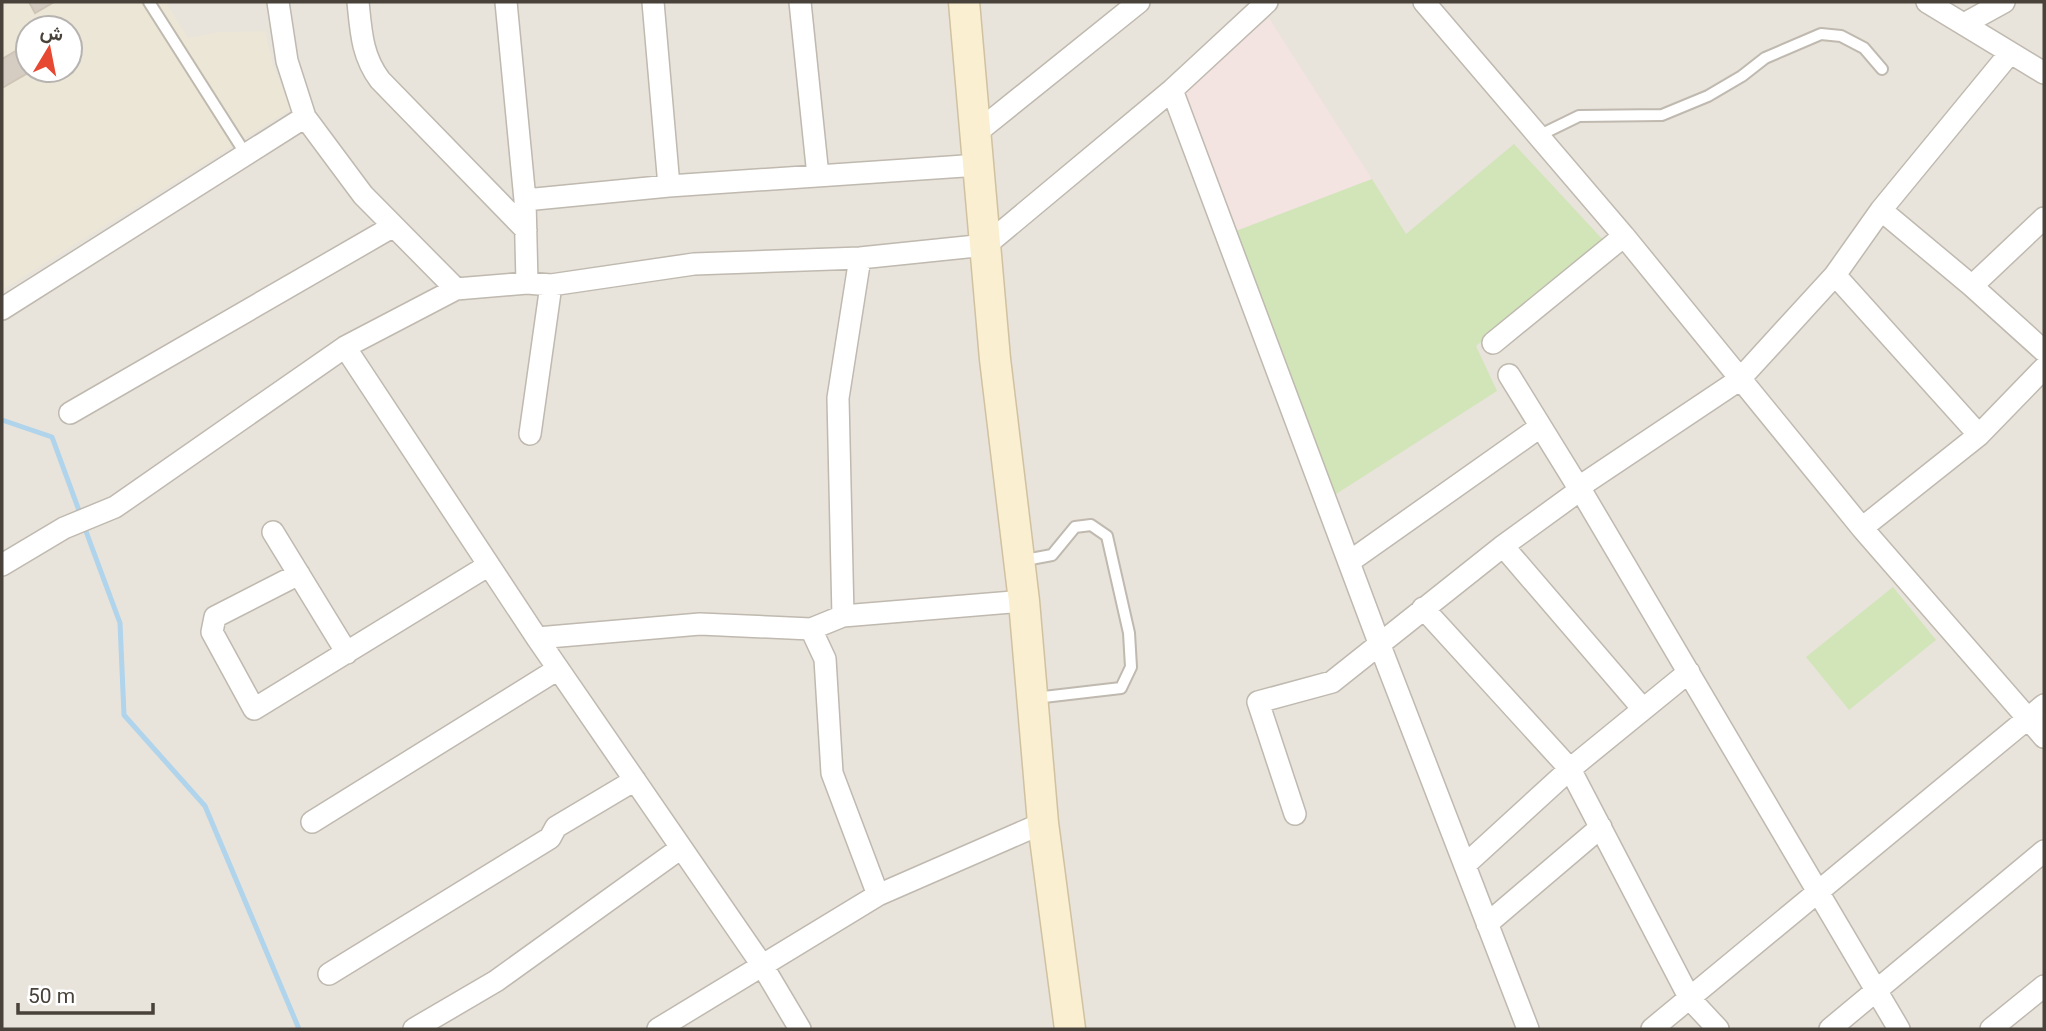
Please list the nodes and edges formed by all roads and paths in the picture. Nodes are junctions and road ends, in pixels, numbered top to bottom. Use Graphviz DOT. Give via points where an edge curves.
graph roads {
  1 [pos="149,2"];
  2 [pos="278,2"];
  3 [pos="358,2"];
  4 [pos="506,2"];
  5 [pos="653,2"];
  6 [pos="800,2"];
  7 [pos="964,2"];
  8 [pos="1139,2"];
  9 [pos="1267,2"];
  10 [pos="1424,2"];
  11 [pos="1927,2"];
  12 [pos="2004,2"];
  13 [pos="1117,10"];
  14 [pos="1964,24"];
  15 [pos="2010,53"];
  16 [pos="1882,69"];
  17 [pos="2044,73"];
  18 [pos="1172,90"];
  19 [pos="305,117"];
  20 [pos="976,134"];
  21 [pos="1538,136"];
  22 [pos="245,153"];
  23 [pos="979,165"];
  24 [pos="818,176"];
  25 [pos="669,186"];
  26 [pos="525,200"];
  27 [pos="1881,210"];
  28 [pos="2044,218"];
  29 [pos="392,227"];
  30 [pos="526,230"];
  31 [pos="1624,236"];
  32 [pos="986,245"];
  33 [pos="860,258"];
  34 [pos="1835,275"];
  35 [pos="527,283"];
  36 [pos="551,285"];
  37 [pos="1972,286"];
  38 [pos="456,289"];
  39 [pos="2,309"];
  40 [pos="1493,343"];
  41 [pos="345,347"];
  42 [pos="2044,351"];
  43 [pos="2044,368"];
  44 [pos="1509,375"];
  45 [pos="1738,380"];
  46 [pos="71,413"];
  47 [pos="1540,427"];
  48 [pos="530,434"];
  49 [pos="1979,435"];
  50 [pos="1580,489"];
  51 [pos="1862,528"];
  52 [pos="274,532"];
  53 [pos="1503,546"];
  54 [pos="1020,561"];
  55 [pos="1349,562"];
  56 [pos="2,565"];
  57 [pos="489,565"];
  58 [pos="299,574"];
  59 [pos="1024,601"];
  60 [pos="1423,608"];
  61 [pos="843,616"];
  62 [pos="811,629"];
  63 [pos="537,638"];
  64 [pos="1379,643"];
  65 [pos="347,653"];
  66 [pos="558,669"];
  67 [pos="1689,673"];
  68 [pos="1032,698"];
  69 [pos="1643,709"];
  70 [pos="2036,712"];
  71 [pos="2044,737"];
  72 [pos="1570,769"];
  73 [pos="635,780"];
  74 [pos="1295,814"];
  75 [pos="312,822"];
  76 [pos="1043,823"];
  77 [pos="1601,827"];
  78 [pos="681,848"];
  79 [pos="2044,851"];
  80 [pos="1465,866"];
  81 [pos="1819,894"];
  82 [pos="878,895"];
  83 [pos="1487,924"];
  84 [pos="762,965"];
  85 [pos="329,974"];
  86 [pos="2044,986"];
  87 [pos="1876,989"];
  88 [pos="1690,999"];
  89 [pos="414,1029"];
  90 [pos="659,1029"];
  91 [pos="800,1029"];
  92 [pos="1070,1029"];
  93 [pos="1528,1029"];
  94 [pos="1652,1029"];
  95 [pos="1718,1029"];
  96 [pos="1829,1029"];
  97 [pos="1899,1029"];
  98 [pos="1991,1029"];
  1 -- 22 [label="lane"];
  2 -- 19 [label="street" via="287,61"];
  3 -- 30 [label="street" via="368,64"];
  4 -- 26 [label="street"];
  5 -- 25 [label="street"];
  6 -- 24 [label="street"];
  7 -- 20 [label="main road"];
  8 -- 13 [label="street"];
  9 -- 18 [label="street"];
  10 -- 21 [label="street"];
  11 -- 14 [label="street"];
  12 -- 14 [label="street"];
  13 -- 20 [label="street"];
  14 -- 15 [label="street"];
  15 -- 17 [label="street"];
  15 -- 27 [label="street"];
  16 -- 21 [label="lane" via="1864,48 1841,36 1821,34 1765,58 1708,96 1662,115 1579,116"];
  18 -- 32 [label="street"];
  18 -- 55 [label="street"];
  19 -- 22 [label="street"];
  19 -- 29 [label="street"];
  20 -- 23 [label="main road"];
  21 -- 31 [label="street"];
  22 -- 39 [label="street"];
  23 -- 24 [label="street"];
  23 -- 32 [label="main road"];
  24 -- 25 [label="street"];
  25 -- 26 [label="street"];
  26 -- 30 [label="street"];
  27 -- 34 [label="street"];
  27 -- 37 [label="street"];
  28 -- 37 [label="street"];
  29 -- 38 [label="street"];
  29 -- 46 [label="street"];
  30 -- 35 [label="street"];
  31 -- 40 [label="street"];
  31 -- 45 [label="street"];
  32 -- 33 [label="street"];
  32 -- 54 [label="main road"];
  33 -- 36 [label="street" via="694,264"];
  33 -- 61 [label="street" via="838,398"];
  34 -- 45 [label="street"];
  34 -- 49 [label="street"];
  35 -- 36 [label="street"];
  35 -- 38 [label="street"];
  36 -- 48 [label="street"];
  37 -- 42 [label="street"];
  38 -- 41 [label="street"];
  41 -- 56 [label="street" via="115,507 64,528"];
  41 -- 57 [label="street"];
  43 -- 49 [label="street"];
  44 -- 47 [label="street"];
  45 -- 50 [label="street"];
  45 -- 51 [label="street"];
  47 -- 50 [label="street"];
  47 -- 55 [label="street"];
  49 -- 51 [label="street"];
  50 -- 53 [label="street"];
  50 -- 67 [label="street"];
  51 -- 70 [label="street"];
  52 -- 58 [label="street"];
  53 -- 60 [label="street"];
  53 -- 69 [label="street"];
  54 -- 59 [label="main road"];
  54 -- 68 [label="lane" via="1052,555 1075,527 1091,525 1107,537 1129,633 1131,667 1121,688"];
  55 -- 64 [label="street"];
  57 -- 63 [label="street"];
  57 -- 65 [label="street"];
  58 -- 65 [label="street"];
  58 -- 65 [label="street" via="215,617 212,632 254,709"];
  59 -- 61 [label="street"];
  59 -- 68 [label="main road"];
  60 -- 64 [label="street"];
  60 -- 72 [label="street"];
  61 -- 62 [label="street"];
  62 -- 63 [label="street" via="700,624"];
  62 -- 82 [label="street" via="825,659 832,773"];
  63 -- 66 [label="street"];
  64 -- 74 [label="street" via="1332,682 1258,702"];
  64 -- 80 [label="street"];
  66 -- 73 [label="street"];
  66 -- 75 [label="street"];
  67 -- 69 [label="street"];
  67 -- 81 [label="street"];
  68 -- 76 [label="main road"];
  69 -- 72 [label="street"];
  70 -- 71 [label="street"];
  70 -- 81 [label="street"];
  72 -- 77 [label="street"];
  72 -- 80 [label="street"];
  73 -- 78 [label="street"];
  73 -- 85 [label="street"];
  76 -- 82 [label="street"];
  76 -- 92 [label="main road"];
  77 -- 83 [label="street"];
  77 -- 88 [label="street"];
  78 -- 84 [label="street"];
  78 -- 89 [label="street" via="496,981"];
  79 -- 87 [label="street"];
  80 -- 83 [label="street"];
  81 -- 87 [label="street"];
  81 -- 88 [label="street"];
  82 -- 84 [label="street"];
  83 -- 93 [label="street"];
  84 -- 90 [label="street"];
  84 -- 91 [label="street"];
  86 -- 98 [label="street"];
  87 -- 96 [label="street"];
  87 -- 97 [label="street"];
  88 -- 94 [label="street"];
  88 -- 95 [label="street"];
}
